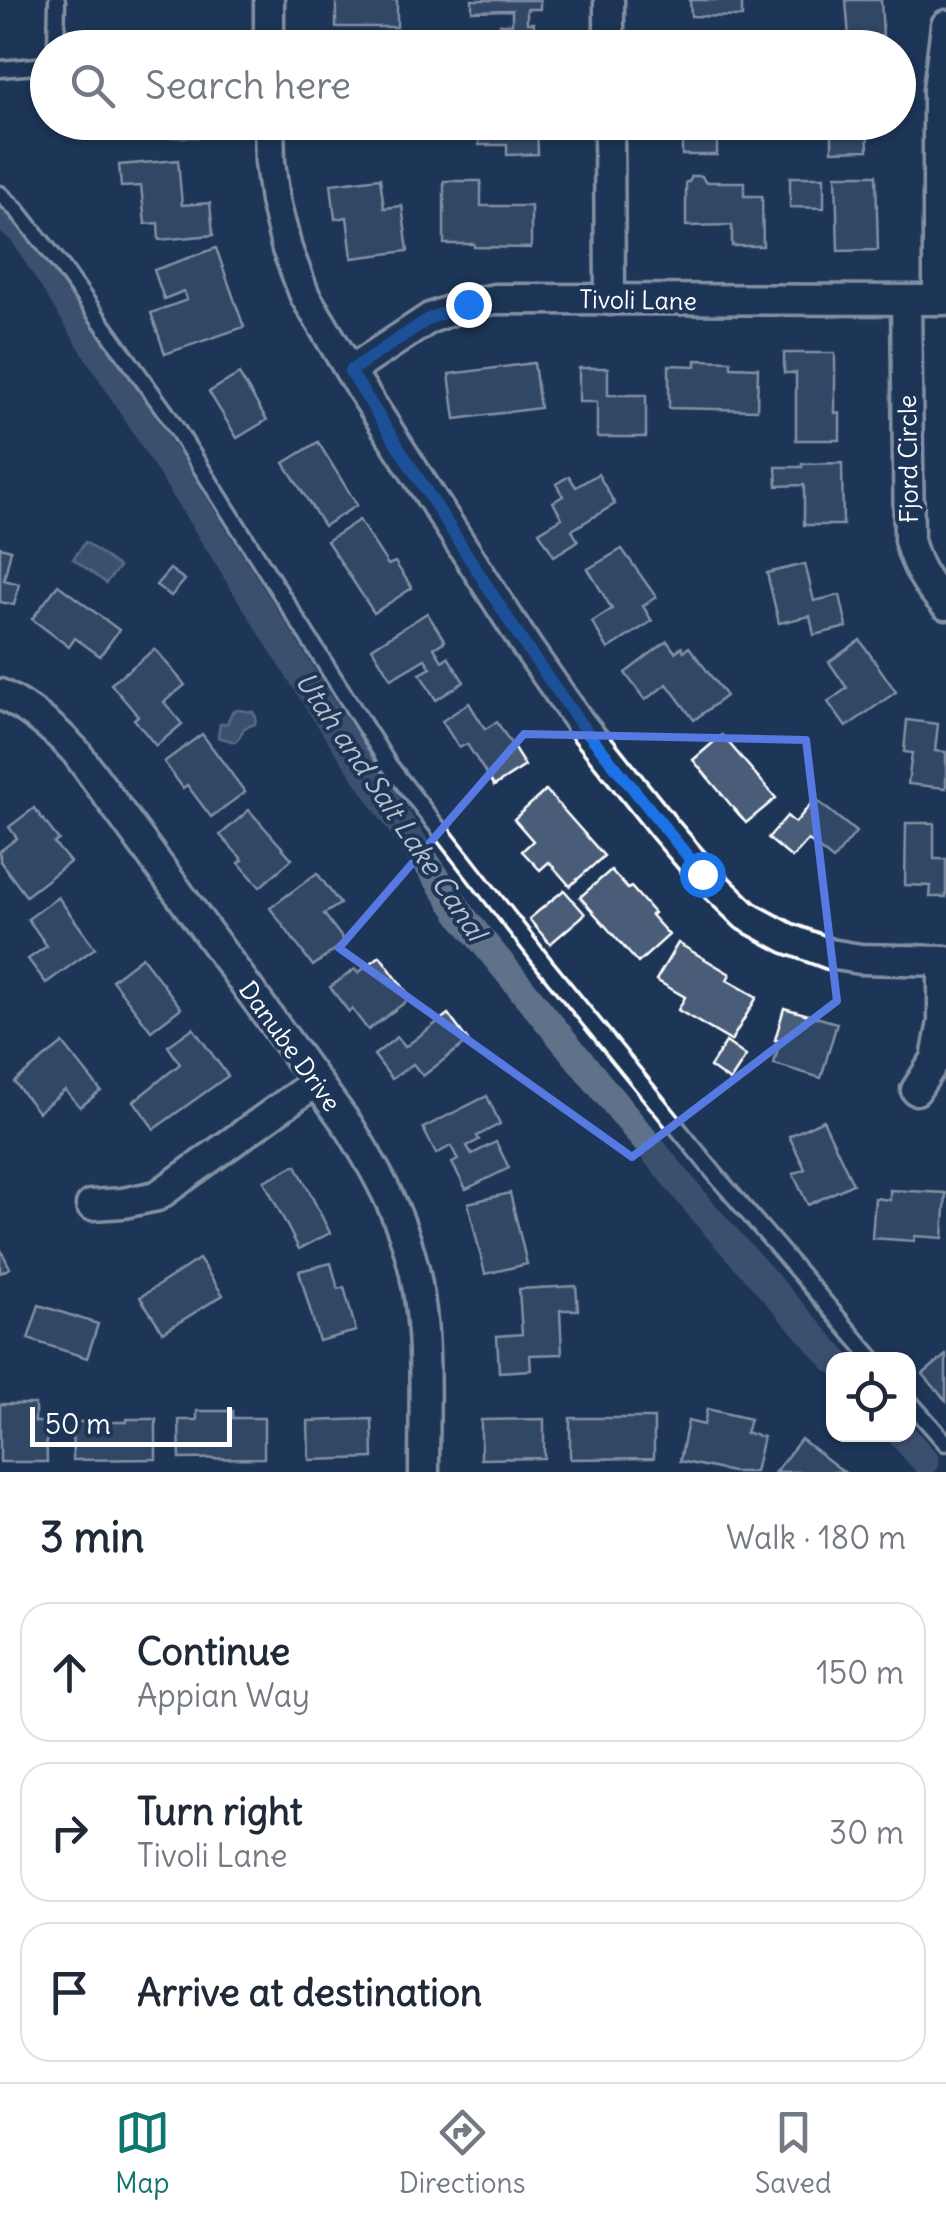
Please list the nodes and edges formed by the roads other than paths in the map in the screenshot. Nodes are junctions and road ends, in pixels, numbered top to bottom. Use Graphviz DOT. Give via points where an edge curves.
graph roads {
  1 [pos="57,0"];
  2 [pos="269,0"];
  3 [pos="609,0"];
  4 [pos="946,25"];
  5 [pos="56,30"];
  6 [pos="269,30"];
  7 [pos="609,30"];
  8 [pos="30,67"];
  9 [pos="0,70"];
  10 [pos="269,140"];
  11 [pos="609,140"];
  12 [pos="0,194"];
  13 [pos="610,300"];
  14 [pos="906,300"];
  15 [pos="942,300"];
  16 [pos="350,371"];
  17 [pos="946,606"];
  18 [pos="0,694"];
  19 [pos="944,961"];
  20 [pos="316,1082"];
  21 [pos="916,1090"];
  22 [pos="91,1205"];
  23 [pos="867,1352"];
  24 [pos="916,1409"];
  25 [pos="946,1444"];
  26 [pos="424,1472"];
  1 -- 5 [label="lane"];
  2 -- 6 [label="street"];
  3 -- 7 [label="street"];
  4 -- 15 [label="street" via="938,90"];
  8 -- 9 [label="lane"];
  10 -- 16 [label="street" via="287,249 305,296"];
  11 -- 13 [label="street"];
  12 -- 23 [label="lane" via="62,267 167,414 389,765 682,1133"];
  13 -- 14 [label="street, Tivoli Lane"];
  13 -- 16 [label="street, Tivoli Lane" via="468,304 430,318"];
  14 -- 15 [label="street, Tivoli Lane"];
  14 -- 17 [label="street, Fjord Circle" via="909,540 926,583"];
  16 -- 19 [label="street" via="526,647 702,874 746,916 830,954"];
  18 -- 20 [label="street, Danube Drive" via="32,711 76,752"];
  19 -- 21 [label="street" via="936,1059"];
  20 -- 22 [label="street" via="157,1196"];
  20 -- 26 [label="street, Danube Drive" via="371,1162 403,1232 425,1364"];
  24 -- 25 [label="lane"];
}
